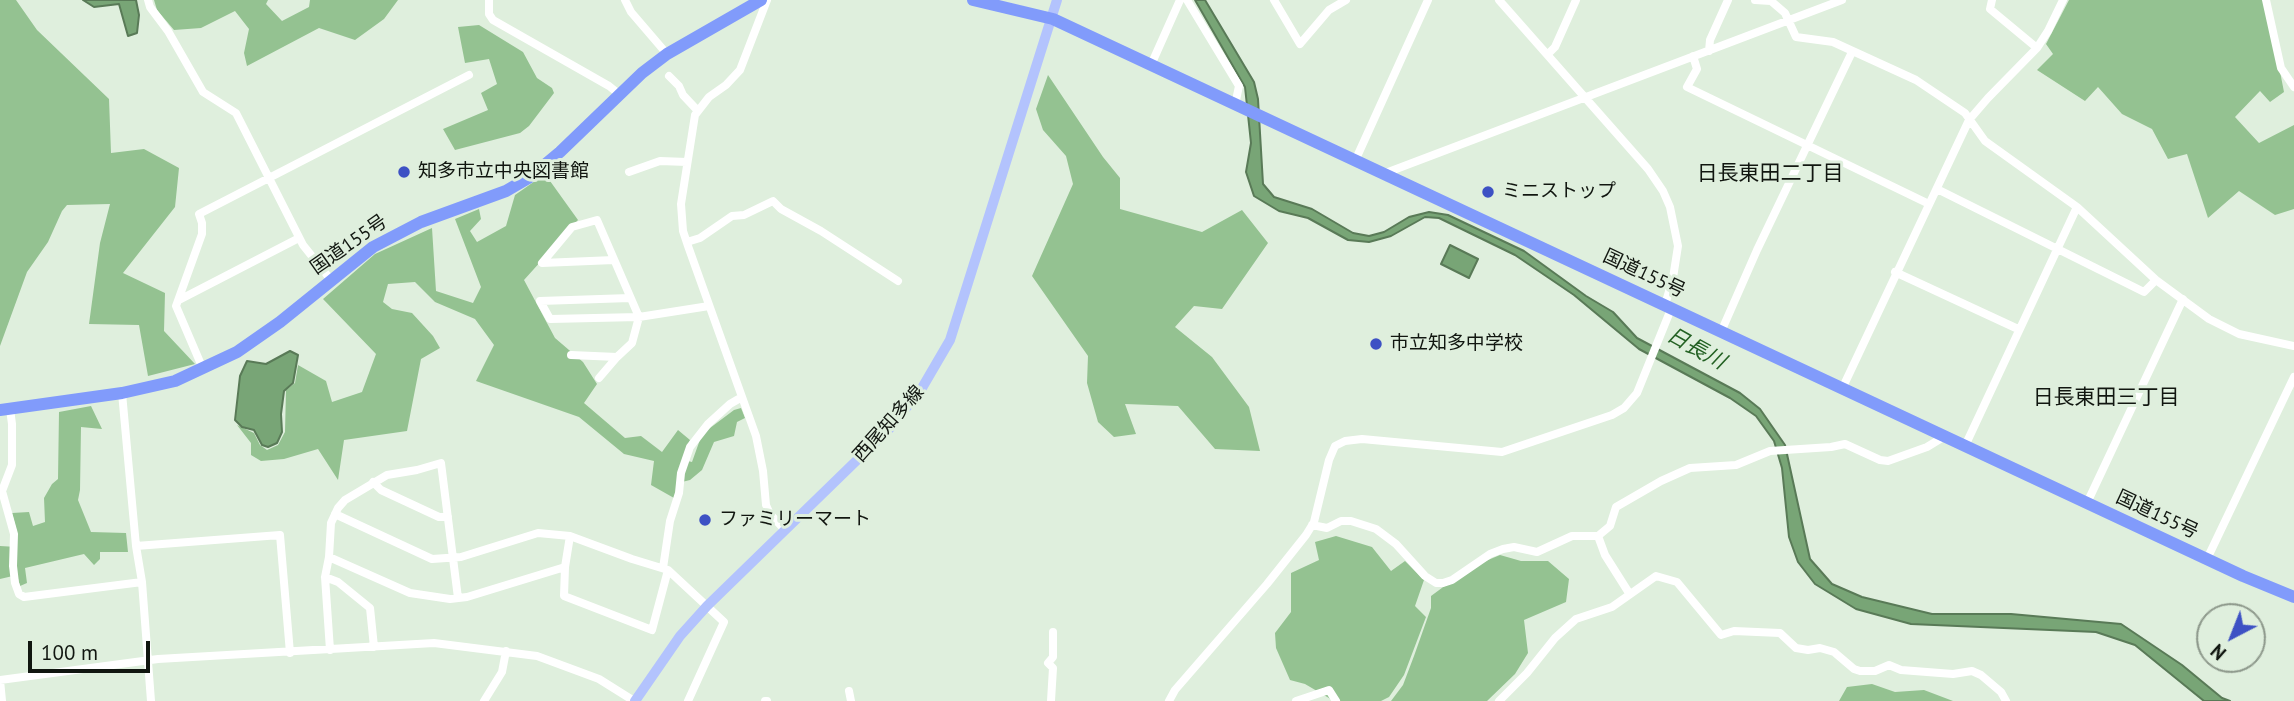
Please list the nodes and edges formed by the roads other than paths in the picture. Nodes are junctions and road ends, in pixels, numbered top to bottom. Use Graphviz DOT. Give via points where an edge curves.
graph roads {
  1 [pos="148,0"];
  2 [pos="489,0"];
  3 [pos="625,0"];
  4 [pos="761,0"];
  5 [pos="767,0"];
  6 [pos="973,0"];
  7 [pos="1057,0"];
  8 [pos="1180,0"];
  9 [pos="1187,0"];
  10 [pos="1274,0"];
  11 [pos="1346,0"];
  12 [pos="1429,0"];
  13 [pos="1499,0"];
  14 [pos="1576,0"];
  15 [pos="1728,0"];
  16 [pos="1755,0"];
  17 [pos="1842,0"];
  18 [pos="1992,0"];
  19 [pos="2063,0"];
  20 [pos="2266,0"];
  21 [pos="1336,2"];
  22 [pos="1053,19"];
  23 [pos="1788,21"];
  24 [pos="2037,48"];
  25 [pos="1709,51"];
  26 [pos="1852,52"];
  27 [pos="667,54"];
  28 [pos="1548,54"];
  29 [pos="1693,56"];
  30 [pos="1151,65"];
  31 [pos="469,75"];
  32 [pos="669,76"];
  33 [pos="2294,87"];
  34 [pos="619,94"];
  35 [pos="1586,97"];
  36 [pos="1236,105"];
  37 [pos="698,111"];
  38 [pos="1969,120"];
  39 [pos="1808,144"];
  40 [pos="1354,161"];
  41 [pos="687,162"];
  42 [pos="629,172"];
  43 [pos="1383,174"];
  44 [pos="267,178"];
  45 [pos="1937,189"];
  46 [pos="1929,204"];
  47 [pos="2077,208"];
  48 [pos="299,238"];
  49 [pos="687,242"];
  50 [pos="2058,250"];
  51 [pos="614,260"];
  52 [pos="1895,272"];
  53 [pos="331,279"];
  54 [pos="2156,280"];
  55 [pos="898,281"];
  56 [pos="631,298"];
  57 [pos="2183,299"];
  58 [pos="179,300"];
  59 [pos="709,306"];
  60 [pos="1668,307"];
  61 [pos="639,317"];
  62 [pos="2018,329"];
  63 [pos="1721,332"];
  64 [pos="2294,346"];
  65 [pos="571,355"];
  66 [pos="617,357"];
  67 [pos="203,369"];
  68 [pos="2294,377"];
  69 [pos="599,378"];
  70 [pos="1842,388"];
  71 [pos="121,393"];
  72 [pos="742,397"];
  73 [pos="5,409"];
  74 [pos="1945,436"];
  75 [pos="1965,446"];
  76 [pos="373,482"];
  77 [pos="2087,503"];
  78 [pos="335,514"];
  79 [pos="448,517"];
  80 [pos="1312,525"];
  81 [pos="785,530"];
  82 [pos="570,536"];
  83 [pos="1598,536"];
  84 [pos="136,546"];
  85 [pos="329,557"];
  86 [pos="452,559"];
  87 [pos="2207,559"];
  88 [pos="565,567"];
  89 [pos="666,569"];
  90 [pos="325,577"];
  91 [pos="142,582"];
  92 [pos="1629,593"];
  93 [pos="2294,597"];
  94 [pos="458,598"];
  95 [pos="707,606"];
  96 [pos="1053,632"];
  97 [pos="374,647"];
  98 [pos="330,650"];
  99 [pos="506,651"];
  100 [pos="290,653"];
  101 [pos="148,661"];
  102 [pos="0,680"];
  103 [pos="849,691"];
  104 [pos="1172,700"];
  105 [pos="2,701"];
  106 [pos="151,701"];
  107 [pos="484,701"];
  108 [pos="634,701"];
  109 [pos="688,701"];
  110 [pos="851,701"];
  111 [pos="1051,701"];
  112 [pos="1296,701"];
  113 [pos="1336,701"];
  114 [pos="1499,701"];
  115 [pos="2006,701"];
  1 -- 44 [label="street" via="203,92 236,113"];
  2 -- 34 [label="street" via="490,18"];
  3 -- 27 [label="street"];
  4 -- 27 [label="highway, 国道155号"];
  5 -- 37 [label="street" via="740,70"];
  6 -- 22 [label="highway, 国道155号"];
  7 -- 22 [label="main road, 西尾知多線"];
  8 -- 30 [label="street"];
  9 -- 36 [label="street" via="1239,86"];
  10 -- 21 [label="street" via="1300,44"];
  11 -- 21 [label="street"];
  12 -- 40 [label="street"];
  13 -- 28 [label="street"];
  14 -- 28 [label="street"];
  15 -- 25 [label="street"];
  16 -- 23 [label="street" via="1771,1"];
  17 -- 23 [label="street"];
  18 -- 24 [label="street" via="1990,9"];
  19 -- 24 [label="street"];
  20 -- 33 [label="street" via="2281,68"];
  22 -- 30 [label="highway, 国道155号"];
  22 -- 81 [label="main road, 西尾知多線" via="950,340 922,388 890,428"];
  23 -- 25 [label="street"];
  23 -- 26 [label="street" via="1796,37 1833,42"];
  24 -- 38 [label="street"];
  25 -- 29 [label="street"];
  26 -- 38 [label="street" via="1929,88"];
  26 -- 39 [label="street"];
  27 -- 34 [label="highway, 国道155号"];
  28 -- 35 [label="street"];
  29 -- 35 [label="street"];
  29 -- 39 [label="street" via="1697,69 1687,87"];
  30 -- 36 [label="highway, 国道155号"];
  31 -- 44 [label="street"];
  32 -- 37 [label="street"];
  34 -- 53 [label="highway, 国道155号" via="530,177 506,191 396,233"];
  35 -- 43 [label="street"];
  35 -- 60 [label="street" via="1648,169 1670,207 1678,246"];
  36 -- 40 [label="highway, 国道155号"];
  37 -- 41 [label="street"];
  38 -- 45 [label="street"];
  38 -- 47 [label="street" via="1985,141"];
  39 -- 46 [label="street"];
  39 -- 63 [label="street"];
  40 -- 43 [label="highway, 国道155号"];
  41 -- 42 [label="street" via="660,161"];
  41 -- 49 [label="street" via="681,204"];
  43 -- 60 [label="highway, 国道155号"];
  44 -- 48 [label="street"];
  44 -- 58 [label="street" via="199,214 202,234"];
  45 -- 46 [label="street"];
  45 -- 50 [label="street"];
  46 -- 52 [label="street"];
  47 -- 50 [label="street"];
  47 -- 54 [label="street"];
  48 -- 53 [label="street"];
  48 -- 58 [label="street"];
  49 -- 55 [label="street" via="732,216 774,201"];
  49 -- 59 [label="street"];
  50 -- 54 [label="street" via="2144,292"];
  50 -- 62 [label="street"];
  51 -- 51 [label="street" via="597,220 572,227 542,263"];
  51 -- 56 [label="street"];
  52 -- 62 [label="street"];
  52 -- 70 [label="street"];
  53 -- 67 [label="highway, 国道155号" via="254,341"];
  54 -- 57 [label="street"];
  56 -- 61 [label="street"];
  56 -- 61 [label="street" via="540,300 550,319"];
  57 -- 64 [label="street" via="2239,334"];
  57 -- 77 [label="street"];
  58 -- 67 [label="street" via="176,306"];
  59 -- 61 [label="street"];
  59 -- 72 [label="street"];
  60 -- 63 [label="highway, 国道155号"];
  60 -- 80 [label="street" via="1637,393 1624,408 1517,449 1487,453 1362,439 1340,443 1332,451"];
  61 -- 66 [label="street" via="632,343"];
  62 -- 75 [label="street"];
  63 -- 70 [label="highway, 国道155号"];
  65 -- 66 [label="street"];
  66 -- 69 [label="street"];
  67 -- 71 [label="highway, 国道155号" via="175,382"];
  68 -- 87 [label="street"];
  70 -- 74 [label="highway, 国道155号"];
  71 -- 73 [label="highway, 国道155号"];
  71 -- 84 [label="street"];
  72 -- 81 [label="street" via="760,455 766,505"];
  72 -- 89 [label="street" via="708,424 690,447 670,521"];
  73 -- 91 [label="street" via="12,424 12,465 2,491 14,534 13,566 19,594"];
  74 -- 75 [label="highway, 国道155号"];
  74 -- 83 [label="street" via="1888,461 1845,444 1770,451 1736,464 1690,468 1616,507 1610,526"];
  75 -- 77 [label="highway, 国道155号"];
  76 -- 78 [label="street" via="345,500"];
  76 -- 79 [label="street" via="381,490"];
  76 -- 79 [label="street" via="442,463"];
  77 -- 87 [label="highway, 国道155号"];
  78 -- 85 [label="street"];
  78 -- 86 [label="street" via="432,559"];
  79 -- 86 [label="street"];
  80 -- 83 [label="street" via="1327,528 1351,521 1376,529 1436,583 1452,580 1503,549 1537,552 1572,537"];
  80 -- 104 [label="street"];
  81 -- 95 [label="main road, 西尾知多線"];
  82 -- 86 [label="street" via="538,533"];
  82 -- 88 [label="street"];
  82 -- 89 [label="street"];
  83 -- 92 [label="street"];
  84 -- 91 [label="street"];
  84 -- 100 [label="street" via="280,535"];
  85 -- 90 [label="street"];
  85 -- 94 [label="street" via="410,593"];
  86 -- 94 [label="street"];
  87 -- 93 [label="highway, 国道155号"];
  88 -- 89 [label="street" via="564,596 652,629"];
  88 -- 94 [label="street"];
  89 -- 95 [label="street"];
  90 -- 97 [label="street" via="370,608"];
  90 -- 98 [label="street"];
  91 -- 101 [label="street"];
  92 -- 114 [label="street" via="1612,607 1576,619"];
  92 -- 115 [label="street" via="1661,576 1677,582 1721,635 1734,631 1780,633 1796,648 1834,652 1860,671 1889,665 1953,674 1972,671 1981,674"];
  95 -- 108 [label="main road, 西尾知多線"];
  95 -- 109 [label="street" via="724,622"];
  96 -- 111 [label="street" via="1053,657 1048,663 1053,668"];
  97 -- 98 [label="street"];
  97 -- 99 [label="street" via="434,643"];
  98 -- 100 [label="street"];
  99 -- 107 [label="street" via="502,672"];
  99 -- 108 [label="street" via="537,656 599,679"];
  100 -- 101 [label="street"];
  101 -- 102 [label="street"];
  101 -- 106 [label="street"];
  102 -- 105 [label="street"];
  103 -- 110 [label="street"];
  112 -- 113 [label="street" via="1329,690"];
}
